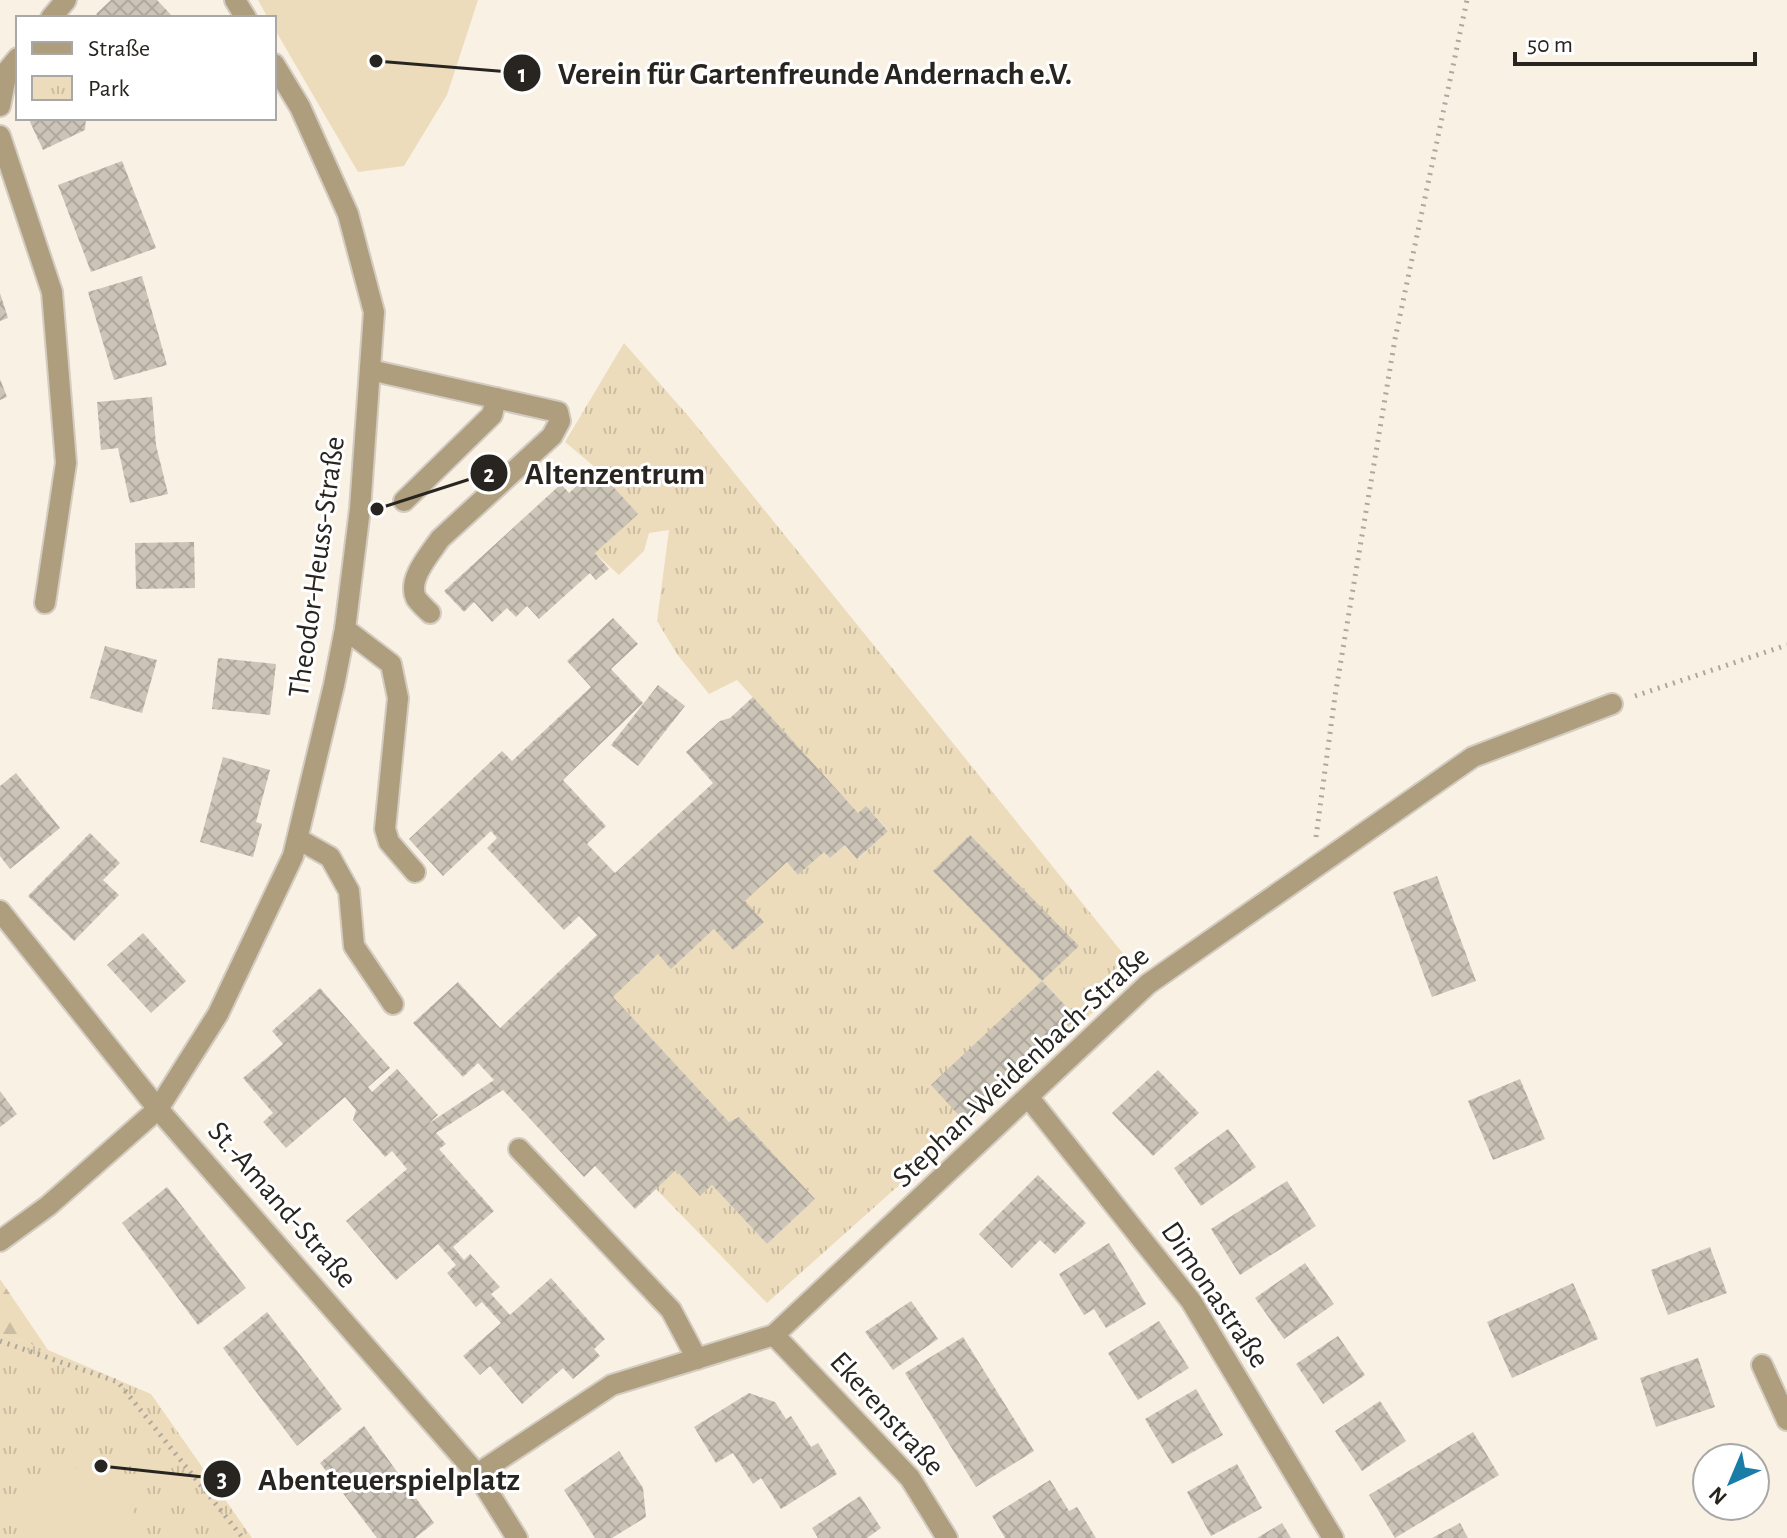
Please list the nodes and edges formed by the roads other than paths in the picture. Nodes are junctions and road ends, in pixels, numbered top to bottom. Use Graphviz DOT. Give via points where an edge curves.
graph roads {
  1 [pos="66,0"];
  2 [pos="53,16"];
  3 [pos="16,60"];
  4 [pos="276,67"];
  5 [pos="0,106"];
  6 [pos="0,136"];
  7 [pos="370,370"];
  8 [pos="496,398"];
  9 [pos="404,501"];
  10 [pos="45,603"];
  11 [pos="430,613"];
  12 [pos="345,629"];
  13 [pos="1612,704"];
  14 [pos="298,839"];
  15 [pos="415,872"];
  16 [pos="0,911"];
  17 [pos="393,1004"];
  18 [pos="1029,1098"];
  19 [pos="158,1109"];
  20 [pos="519,1149"];
  21 [pos="0,1241"];
  22 [pos="774,1335"];
  23 [pos="697,1359"];
  24 [pos="1762,1365"];
  25 [pos="1787,1420"];
  26 [pos="477,1474"];
  27 [pos="517,1538"];
  28 [pos="947,1538"];
  29 [pos="1333,1538"];
  1 -- 2 [label="street"];
  3 -- 5 [label="street" via="7,71"];
  4 -- 7 [label="street, Theodor-Heuss-Straße" via="300,107 348,214 374,312"];
  6 -- 10 [label="street" via="52,292 66,463"];
  7 -- 8 [label="street"];
  7 -- 12 [label="street, Theodor-Heuss-Straße"];
  8 -- 9 [label="street" via="492,415"];
  8 -- 11 [label="street" via="558,412 560,421 552,436 440,539 414,587 416,599"];
  12 -- 14 [label="street, Theodor-Heuss-Straße"];
  12 -- 15 [label="street" via="391,664 398,698 385,829 389,842"];
  13 -- 18 [label="street, Stephan-Weidenbach-Straße" via="1473,757 1148,984"];
  14 -- 17 [label="street" via="330,857 349,891 354,946"];
  14 -- 19 [label="street, Theodor-Heuss-Straße" via="218,1014"];
  16 -- 19 [label="street, St.-Amand-Straße"];
  18 -- 22 [label="street, Stephan-Weidenbach-Straße"];
  18 -- 29 [label="street, Dimonastraße" via="1191,1301"];
  19 -- 21 [label="street, Theodor-Heuss-Straße"];
  19 -- 26 [label="street, St.-Amand-Straße"];
  20 -- 23 [label="street" via="671,1310"];
  22 -- 23 [label="street, Stephan-Weidenbach-Straße"];
  22 -- 28 [label="street, Ekerenstraße" via="910,1478"];
  23 -- 26 [label="street, Stephan-Weidenbach-Straße" via="612,1385"];
  24 -- 25 [label="street"];
  26 -- 27 [label="street, St.-Amand-Straße"];
}
